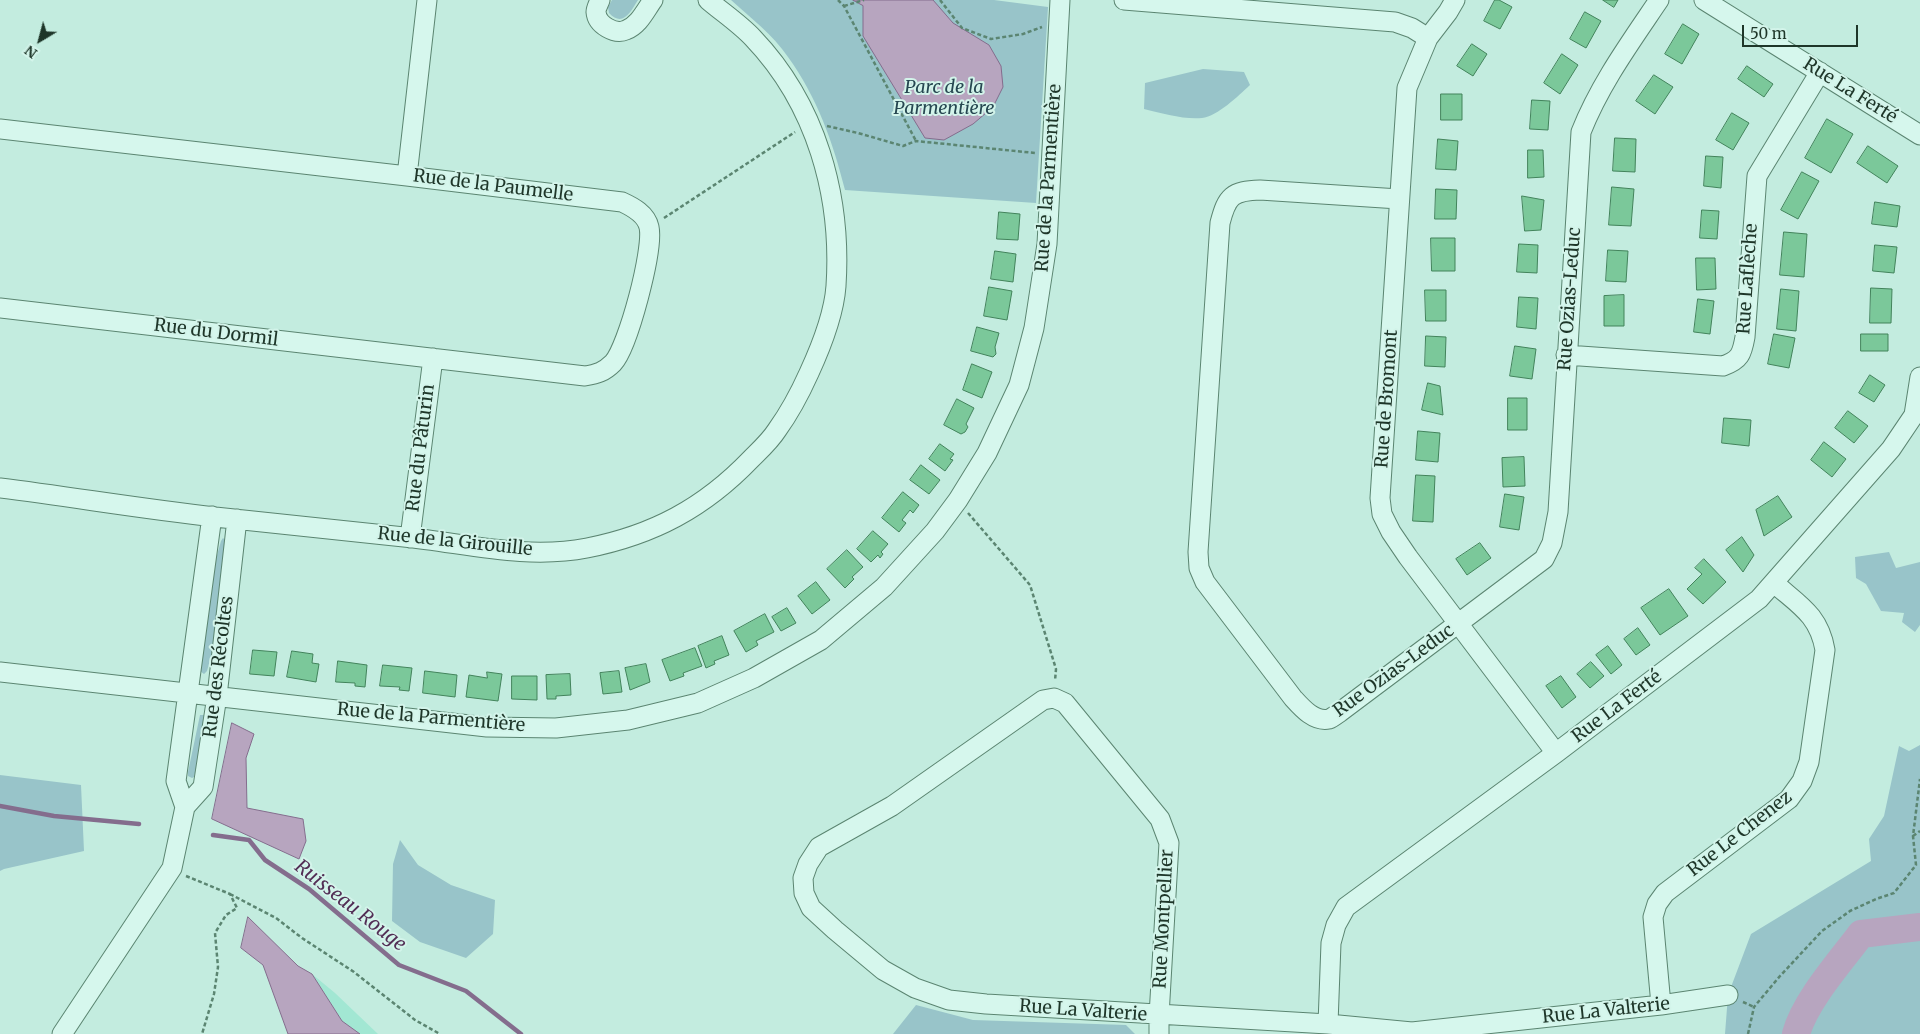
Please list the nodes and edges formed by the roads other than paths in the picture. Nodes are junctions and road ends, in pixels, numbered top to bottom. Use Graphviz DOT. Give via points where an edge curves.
graph roads {
  1 [pos="600,0"];
  2 [pos="653,0"];
  3 [pos="708,0"];
  4 [pos="1060,0"];
  5 [pos="1124,0"];
  6 [pos="1455,0"];
  7 [pos="1659,0"];
  8 [pos="1704,0"];
  9 [pos="422,1"];
  10 [pos="1428,38"];
  11 [pos="1820,72"];
  12 [pos="0,130"];
  13 [pos="1920,135"];
  14 [pos="407,176"];
  15 [pos="1399,199"];
  16 [pos="0,308"];
  17 [pos="1566,354"];
  18 [pos="432,358"];
  19 [pos="1920,377"];
  20 [pos="0,488"];
  21 [pos="212,516"];
  22 [pos="236,519"];
  23 [pos="410,538"];
  24 [pos="1774,583"];
  25 [pos="1459,623"];
  26 [pos="0,672"];
  27 [pos="189,693"];
  28 [pos="217,696"];
  29 [pos="1054,698"];
  30 [pos="1556,753"];
  31 [pos="185,807"];
  32 [pos="1728,995"];
  33 [pos="1660,1005"];
  34 [pos="1328,1024"];
  35 [pos="1159,1025"];
  36 [pos="62,1034"];
  1 -- 2 [label="street" via="596,12 602,24 613,30 625,31 638,22"];
  3 -- 23 [label="street, Rue de la Girouille" via="752,36 783,74 822,155 832,196 837,241 836,290 822,345 801,391 776,433 738,473 689,512 642,533 584,549 528,553"];
  4 -- 28 [label="street, Rue de la Parmentière" via="1047,244 1034,328 1019,385 987,453 935,531 884,587 821,640 754,678 698,703 628,720 556,728 487,727"];
  5 -- 10 [label="street" via="1395,22"];
  6 -- 10 [label="street, Rue de Bromont"];
  7 -- 17 [label="street, Rue Ozias-Leduc" via="1609,74 1581,132"];
  8 -- 11 [label="street, Rue La Ferté"];
  9 -- 14 [label="street"];
  10 -- 15 [label="street, Rue de Bromont" via="1407,88"];
  11 -- 13 [label="street, Rue La Ferté"];
  11 -- 17 [label="street, Rue Laflèche" via="1756,176 1745,338 1743,351 1735,362 1723,366"];
  12 -- 14 [label="street, Rue de la Paumelle"];
  14 -- 18 [label="street, Rue de la Paumelle" via="622,202 639,210 650,226 642,290 614,362 602,373 586,376"];
  15 -- 25 [label="street, Rue de Bromont" via="1380,498 1382,514 1391,532"];
  15 -- 25 [label="street, Rue Ozias-Leduc" via="1260,190 1242,191 1230,196 1220,223 1198,568 1205,582 1293,698 1315,717 1329,719 1340,712"];
  16 -- 18 [label="street, Rue du Dormil"];
  17 -- 25 [label="street, Rue Ozias-Leduc" via="1558,512 1552,543 1544,558"];
  18 -- 23 [label="street, Rue du Pâturin"];
  19 -- 24 [label="street, Rue La Ferté" via="1914,415 1890,449"];
  20 -- 21 [label="street, Rue de la Girouille"];
  21 -- 22 [label="street, Rue de la Girouille"];
  21 -- 27 [label="street, Rue des Récoltes"];
  22 -- 23 [label="street, Rue de la Girouille"];
  22 -- 28 [label="street, Rue des Récoltes"];
  24 -- 30 [label="street, Rue La Ferté" via="1759,599"];
  24 -- 33 [label="street, Rue Le Chenez" via="1813,618 1825,650 1809,762 1802,781 1789,800 1664,893 1657,904 1653,917"];
  25 -- 30 [label="street, Rue de Bromont"];
  26 -- 27 [label="street, Rue de la Parmentière"];
  27 -- 28 [label="street, Rue de la Parmentière"];
  27 -- 31 [label="street, Rue des Récoltes" via="176,781"];
  28 -- 31 [label="street, Rue des Récoltes" via="204,787"];
  29 -- 35 [label="street, Rue Montpellier" via="1065,703 1160,819 1169,843"];
  29 -- 35 [label="street, Rue La Valterie" via="1030,708 892,806 819,847 803,878 804,893 811,908 834,930 883,970 915,988 949,1000"];
  30 -- 34 [label="street, Rue La Ferté" via="1346,907 1331,943"];
  31 -- 36 [label="street" via="172,868"];
  32 -- 33 [label="street, Rue La Valterie"];
  33 -- 34 [label="street, Rue La Valterie" via="1412,1032"];
  34 -- 35 [label="street, Rue La Valterie"];
}
